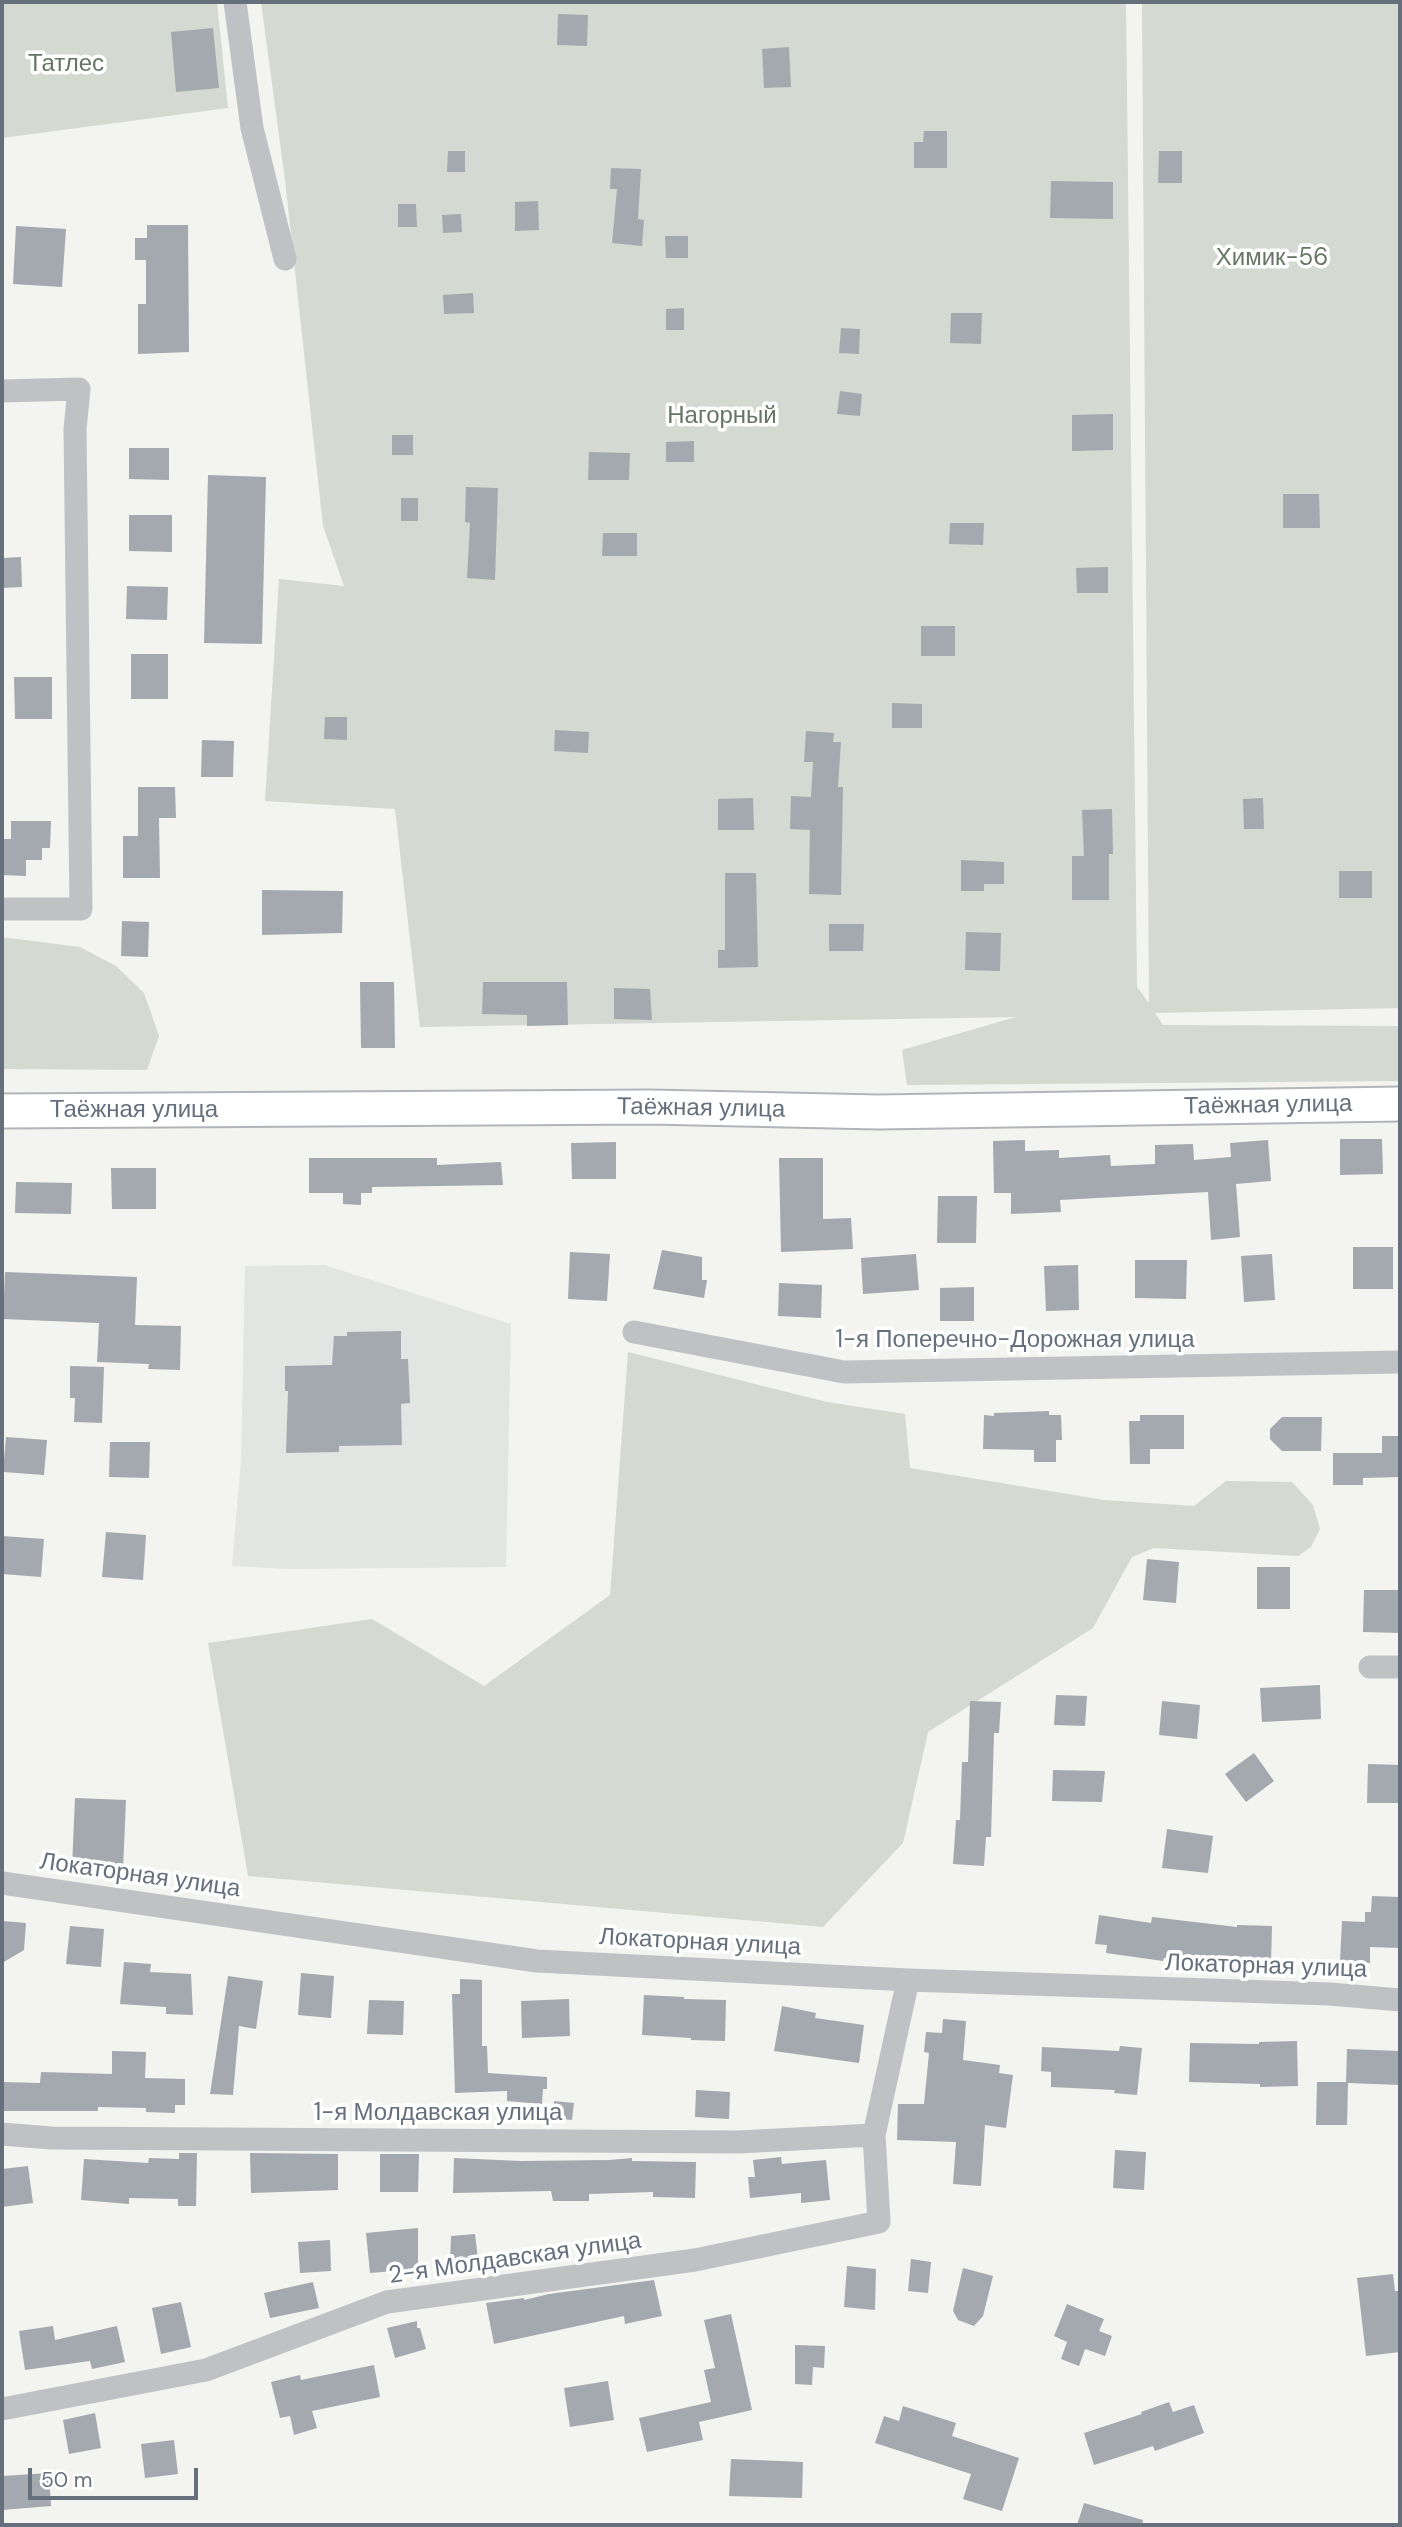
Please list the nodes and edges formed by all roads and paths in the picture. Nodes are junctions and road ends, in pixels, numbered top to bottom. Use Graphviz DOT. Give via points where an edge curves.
graph roads {
  1 [pos="235,2"];
  2 [pos="285,259"];
  3 [pos="2,391"];
  4 [pos="2,909"];
  5 [pos="1400,1104"];
  6 [pos="2,1111"];
  7 [pos="634,1332"];
  8 [pos="1400,1362"];
  9 [pos="1370,1667"];
  10 [pos="1400,1667"];
  11 [pos="2,1883"];
  12 [pos="908,1980"];
  13 [pos="1400,2000"];
  14 [pos="2,2134"];
  15 [pos="874,2135"];
  16 [pos="2,2409"];
  1 -- 2 [label="street" via="252,128"];
  3 -- 4 [label="street" via="79,389 75,429 81,909"];
  5 -- 6 [label="street, Таёжная улица" via="878,1112 650,1107"];
  7 -- 8 [label="street, 1-я Поперечно-Дорожная улица" via="844,1372"];
  9 -- 10 [label="street"];
  11 -- 12 [label="street, Локаторная улица" via="537,1961"];
  12 -- 13 [label="street, Локаторная улица"];
  12 -- 15 [label="street"];
  14 -- 15 [label="street, 1-я Молдавская улица" via="724,2142"];
  15 -- 16 [label="street, 2-я Молдавская улица" via="879,2222 695,2260 387,2302 206,2370"];
}
